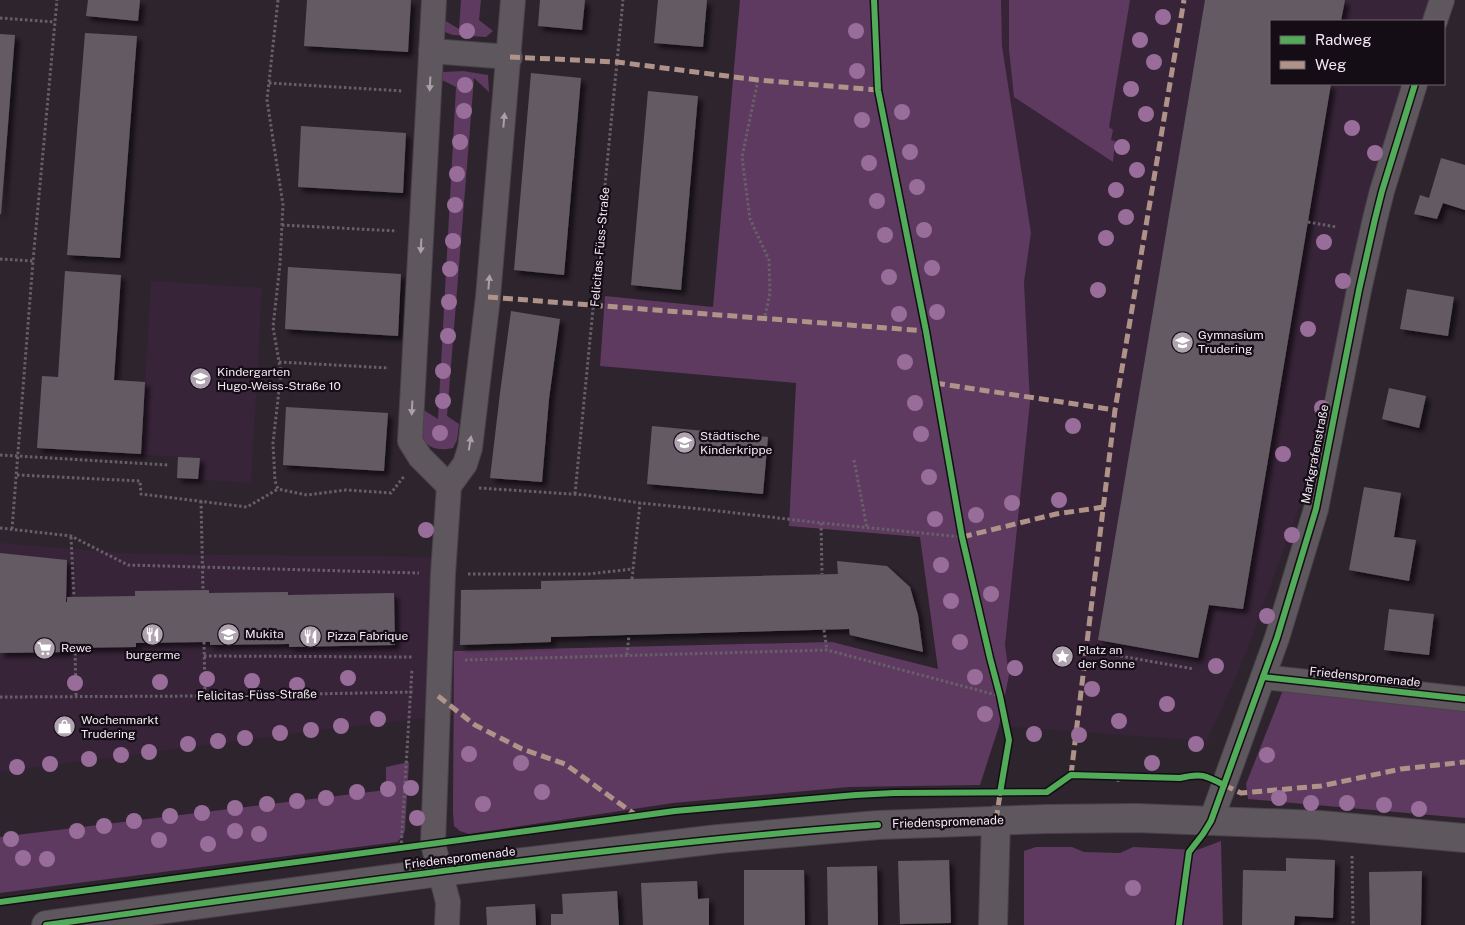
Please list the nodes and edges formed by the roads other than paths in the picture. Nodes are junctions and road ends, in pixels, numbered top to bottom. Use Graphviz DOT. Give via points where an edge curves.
graph roads {
  1 [pos="434,0"];
  2 [pos="514,0"];
  3 [pos="1442,0"];
  4 [pos="1435,20"];
  5 [pos="431,51"];
  6 [pos="510,57"];
  7 [pos="1415,85"];
  8 [pos="449,486"];
  9 [pos="1263,677"];
  10 [pos="1465,699"];
  11 [pos="996,820"];
  12 [pos="1211,821"];
  13 [pos="1465,838"];
  14 [pos="440,872"];
  15 [pos="46,925"];
  16 [pos="447,925"];
  17 [pos="993,925"];
  1 -- 5 [label="street"];
  2 -- 6 [label="street"];
  3 -- 4 [label="street"];
  5 -- 6 [label="street"];
  5 -- 8 [label="street, one-way" via="410,441 420,457"];
  8 -- 6 [label="street, one-way" via="465,464 470,448 488,297"];
  7 -- 9 [label="street, Markgrafenstraße" via="1375,220 1316,509"];
  8 -- 14 [label="street" via="433,844"];
  9 -- 10 [label="street, Friedenspromenade"];
  9 -- 12 [label="street, Markgrafenstraße"];
  11 -- 12 [label="street, Friedenspromenade" via="1119,818"];
  11 -- 14 [label="street, Friedenspromenade" via="780,832"];
  11 -- 17 [label="street"];
  12 -- 13 [label="street, Friedenspromenade"];
  14 -- 15 [label="street, Friedenspromenade"];
  14 -- 16 [label="street" via="448,902"];
}
